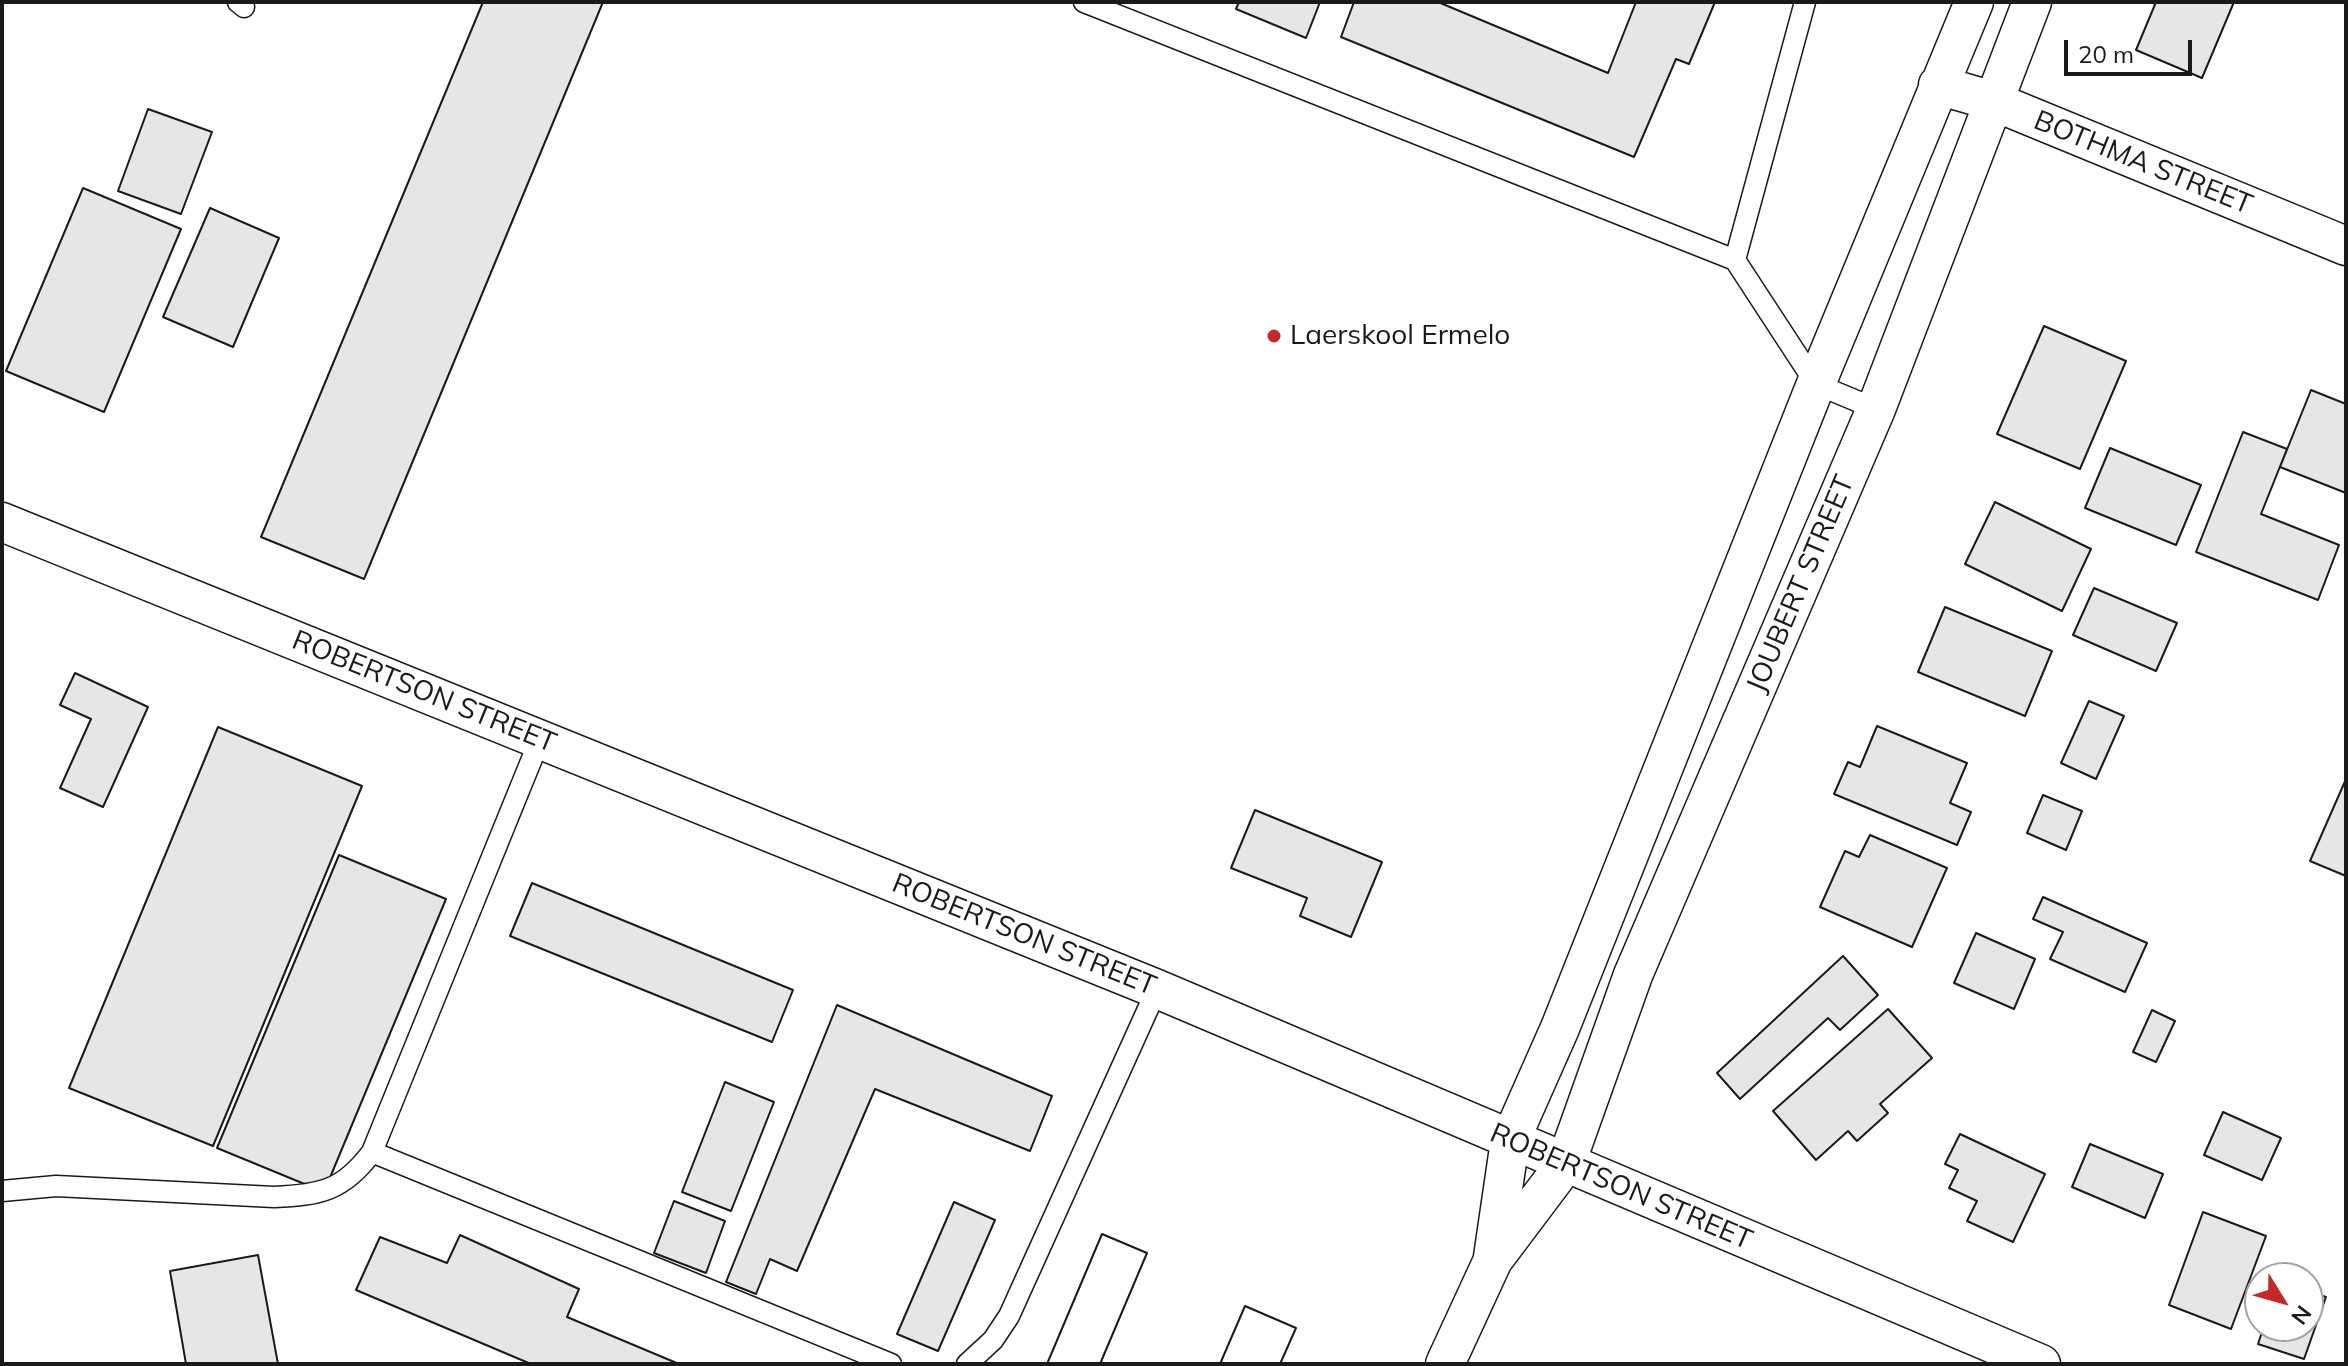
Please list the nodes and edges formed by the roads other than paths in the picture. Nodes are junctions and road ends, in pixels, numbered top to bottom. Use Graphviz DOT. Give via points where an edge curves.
graph roads {
  1 [pos="1084,2"];
  2 [pos="1805,2"];
  3 [pos="1974,2"];
  4 [pos="2032,2"];
  5 [pos="1938,85"];
  6 [pos="1993,101"];
  7 [pos="2346,246"];
  8 [pos="1735,260"];
  9 [pos="1816,384"];
  10 [pos="1876,409"];
  11 [pos="2,522"];
  12 [pos="540,739"];
  13 [pos="1157,989"];
  14 [pos="1510,1141"];
  15 [pos="372,1152"];
  16 [pos="1566,1163"];
  17 [pos="2,1191"];
  18 [pos="1493,1260"];
  19 [pos="891,1364"];
  20 [pos="967,1364"];
  21 [pos="1445,1364"];
  22 [pos="2041,1364"];
  1 -- 8 [label="lane"];
  2 -- 8 [label="lane"];
  3 -- 5 [label="street, JOUBERT STREET"];
  4 -- 6 [label="street, JOUBERT STREET"];
  5 -- 6 [label="street, BOTHMA STREET"];
  5 -- 9 [label="street, JOUBERT STREET"];
  6 -- 7 [label="street, BOTHMA STREET"];
  6 -- 10 [label="street, JOUBERT STREET"];
  8 -- 9 [label="lane"];
  9 -- 10 [label="lane"];
  9 -- 14 [label="street, JOUBERT STREET" via="1560,1028"];
  10 -- 16 [label="street, JOUBERT STREET" via="1633,975"];
  11 -- 12 [label="street, ROBERTSON STREET"];
  12 -- 13 [label="street, ROBERTSON STREET"];
  12 -- 15 [label="lane"];
  13 -- 14 [label="street, ROBERTSON STREET"];
  13 -- 20 [label="lane" via="1009,1316"];
  14 -- 16 [label="street, ROBERTSON STREET"];
  14 -- 18 [label="street, JOUBERT STREET"];
  15 -- 17 [label="lane" via="341,1184 307,1196 56,1186"];
  15 -- 19 [label="lane"];
  16 -- 18 [label="street, JOUBERT STREET"];
  16 -- 22 [label="street, ROBERTSON STREET"];
  18 -- 21 [label="street"];
}
